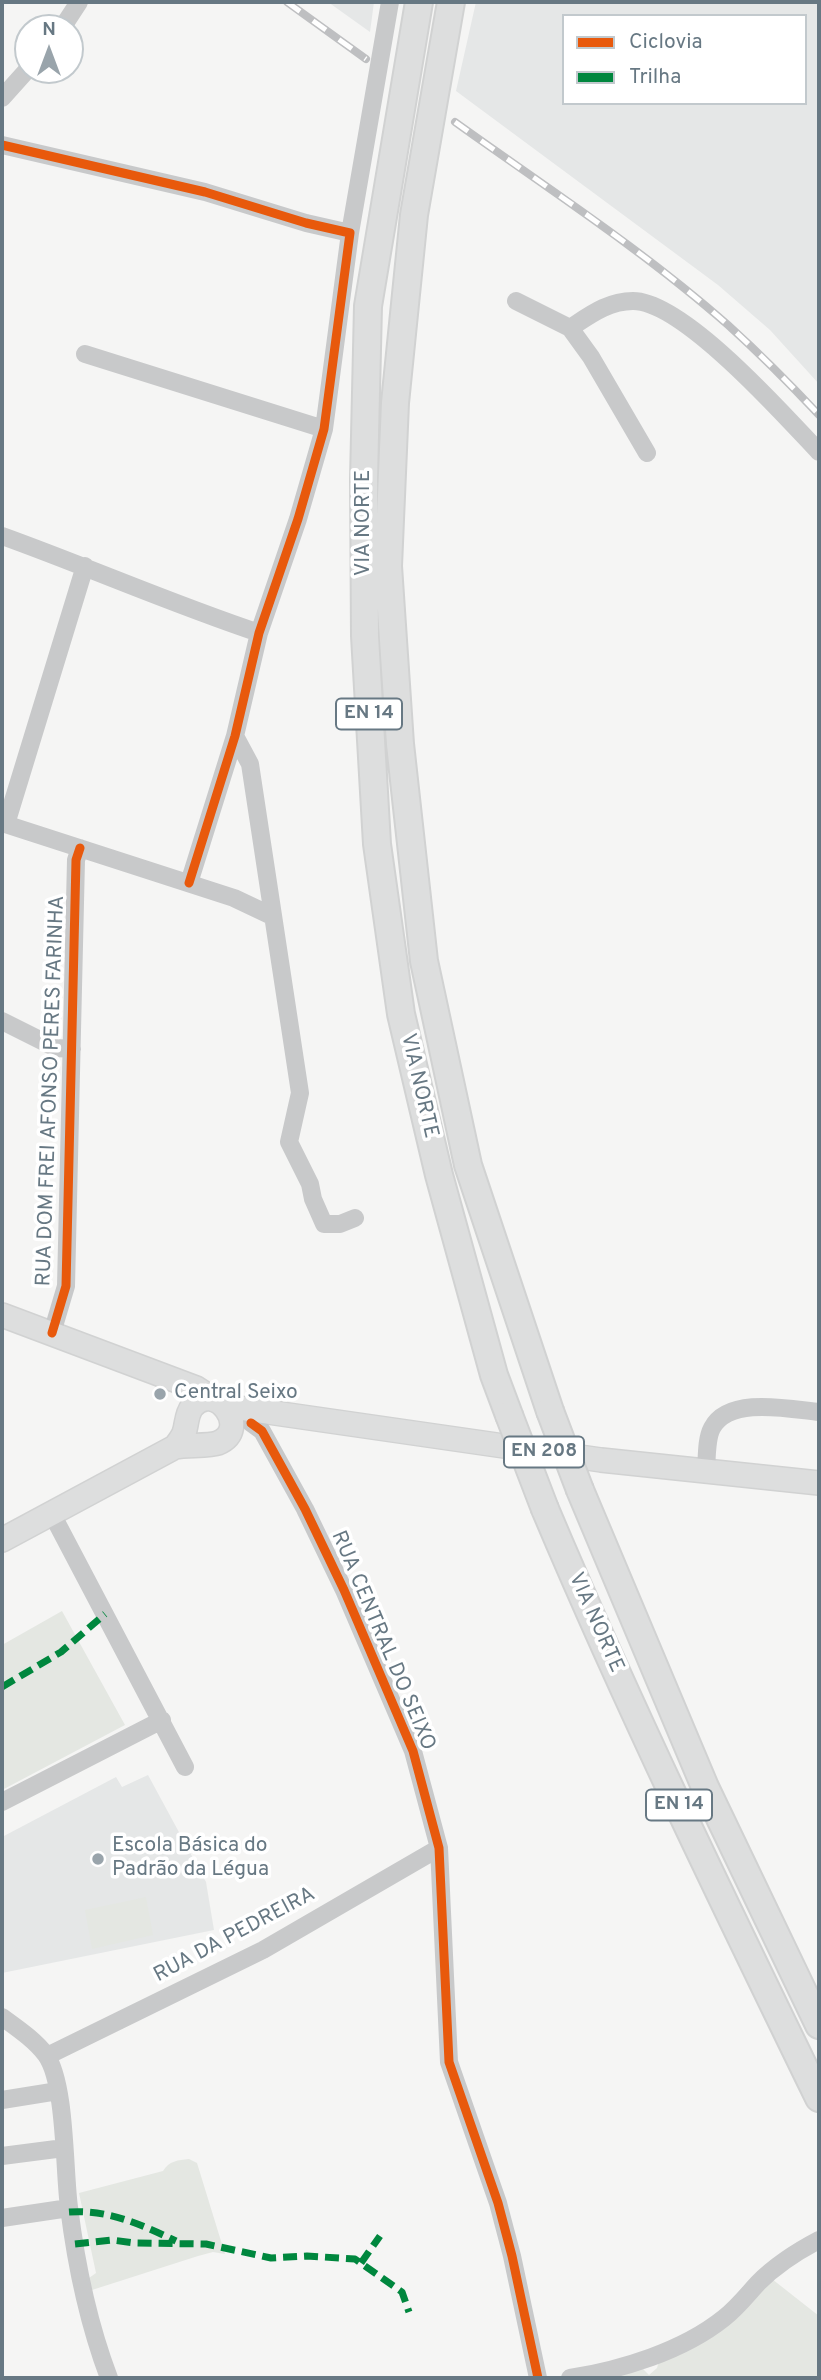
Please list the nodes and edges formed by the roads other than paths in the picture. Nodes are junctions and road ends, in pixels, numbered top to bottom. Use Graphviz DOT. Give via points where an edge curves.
graph roads {
  1 [pos="390,2"];
  2 [pos="419,2"];
  3 [pos="451,2"];
  4 [pos="15,84"];
  5 [pos="2,99"];
  6 [pos="2,145"];
  7 [pos="350,233"];
  8 [pos="516,301"];
  9 [pos="570,328"];
  10 [pos="85,354"];
  11 [pos="324,429"];
  12 [pos="819,452"];
  13 [pos="648,453"];
  14 [pos="2,536"];
  15 [pos="85,566"];
  16 [pos="259,633"];
  17 [pos="235,736"];
  18 [pos="4,824"];
  19 [pos="80,848"];
  20 [pos="190,883"];
  21 [pos="272,916"];
  22 [pos="2,1021"];
  23 [pos="72,1049"];
  24 [pos="355,1218"];
  25 [pos="2,1315"];
  26 [pos="52,1333"];
  27 [pos="183,1385"];
  28 [pos="819,1412"];
  29 [pos="238,1414"];
  30 [pos="187,1418"];
  31 [pos="204,1444"];
  32 [pos="175,1447"];
  33 [pos="706,1472"];
  34 [pos="819,1483"];
  35 [pos="52,1514"];
  36 [pos="2,1540"];
  37 [pos="162,1720"];
  38 [pos="185,1767"];
  39 [pos="2,1802"];
  40 [pos="439,1848"];
  41 [pos="2,2017"];
  42 [pos="819,2025"];
  43 [pos="47,2056"];
  44 [pos="58,2091"];
  45 [pos="819,2098"];
  46 [pos="2,2100"];
  47 [pos="64,2148"];
  48 [pos="2,2156"];
  49 [pos="69,2208"];
  50 [pos="2,2218"];
  51 [pos="819,2240"];
  52 [pos="109,2378"];
  53 [pos="538,2378"];
  54 [pos="570,2378"];
  1 -- 7 [label="street"];
  2 -- 45 [label="highway, VIA NORTE / EN 14, bridge" via="368,306 364,479 365,636 377,844 401,1014 494,1375 545,1509 604,1646"];
  3 -- 42 [label="highway, VIA NORTE / EN 14, bridge" via="414,215 395,403 388,566 400,744 424,961 468,1165 550,1411 705,1787"];
  4 -- 5 [label="street"];
  6 -- 7 [label="street" via="205,192"];
  7 -- 11 [label="street"];
  8 -- 9 [label="street"];
  9 -- 12 [label="street" via="620,301 654,304 749,378"];
  9 -- 13 [label="street"];
  10 -- 11 [label="street"];
  11 -- 16 [label="street"];
  14 -- 15 [label="street"];
  15 -- 16 [label="street"];
  15 -- 18 [label="street"];
  16 -- 17 [label="street"];
  17 -- 20 [label="street"];
  17 -- 21 [label="street" via="250,764"];
  18 -- 19 [label="street"];
  19 -- 20 [label="street"];
  19 -- 23 [label="street, RUA DOM FREI AFONSO PERES FARINHA" via="76,860"];
  20 -- 21 [label="street"];
  21 -- 24 [label="street" via="300,1093 289,1142 324,1224"];
  22 -- 23 [label="street" via="56,1048"];
  23 -- 26 [label="street, RUA DOM FREI AFONSO PERES FARINHA" via="66,1286"];
  25 -- 26 [label="main road"];
  26 -- 27 [label="main road"];
  27 -- 29 [label="main road" via="204,1392"];
  27 -- 30 [label="main road"];
  28 -- 33 [label="street" via="755,1407 730,1411 712,1429"];
  29 -- 30 [label="main road" via="198,1402"];
  29 -- 31 [label="main road" via="223,1440"];
  29 -- 33 [label="main road, EN 208"];
  29 -- 40 [label="street, RUA CENTRAL DO SEIXO" via="262,1431 344,1590 413,1751"];
  30 -- 31 [label="main road" via="191,1436"];
  30 -- 32 [label="main road"];
  31 -- 32 [label="main road"];
  32 -- 35 [label="main road"];
  33 -- 34 [label="main road, EN 208"];
  35 -- 36 [label="main road"];
  35 -- 37 [label="street"];
  37 -- 38 [label="street"];
  37 -- 39 [label="street"];
  40 -- 43 [label="street, RUA DA PEDREIRA" via="263,1950"];
  40 -- 53 [label="street, RUA CENTRAL DO SEIXO" via="449,2062 498,2203"];
  41 -- 43 [label="street"];
  43 -- 44 [label="street"];
  44 -- 46 [label="street"];
  44 -- 47 [label="street"];
  47 -- 48 [label="street"];
  47 -- 49 [label="street"];
  49 -- 50 [label="street"];
  49 -- 52 [label="street" via="90,2322"];
  51 -- 54 [label="street" via="782,2263 723,2319 693,2337 644,2360"];
}
